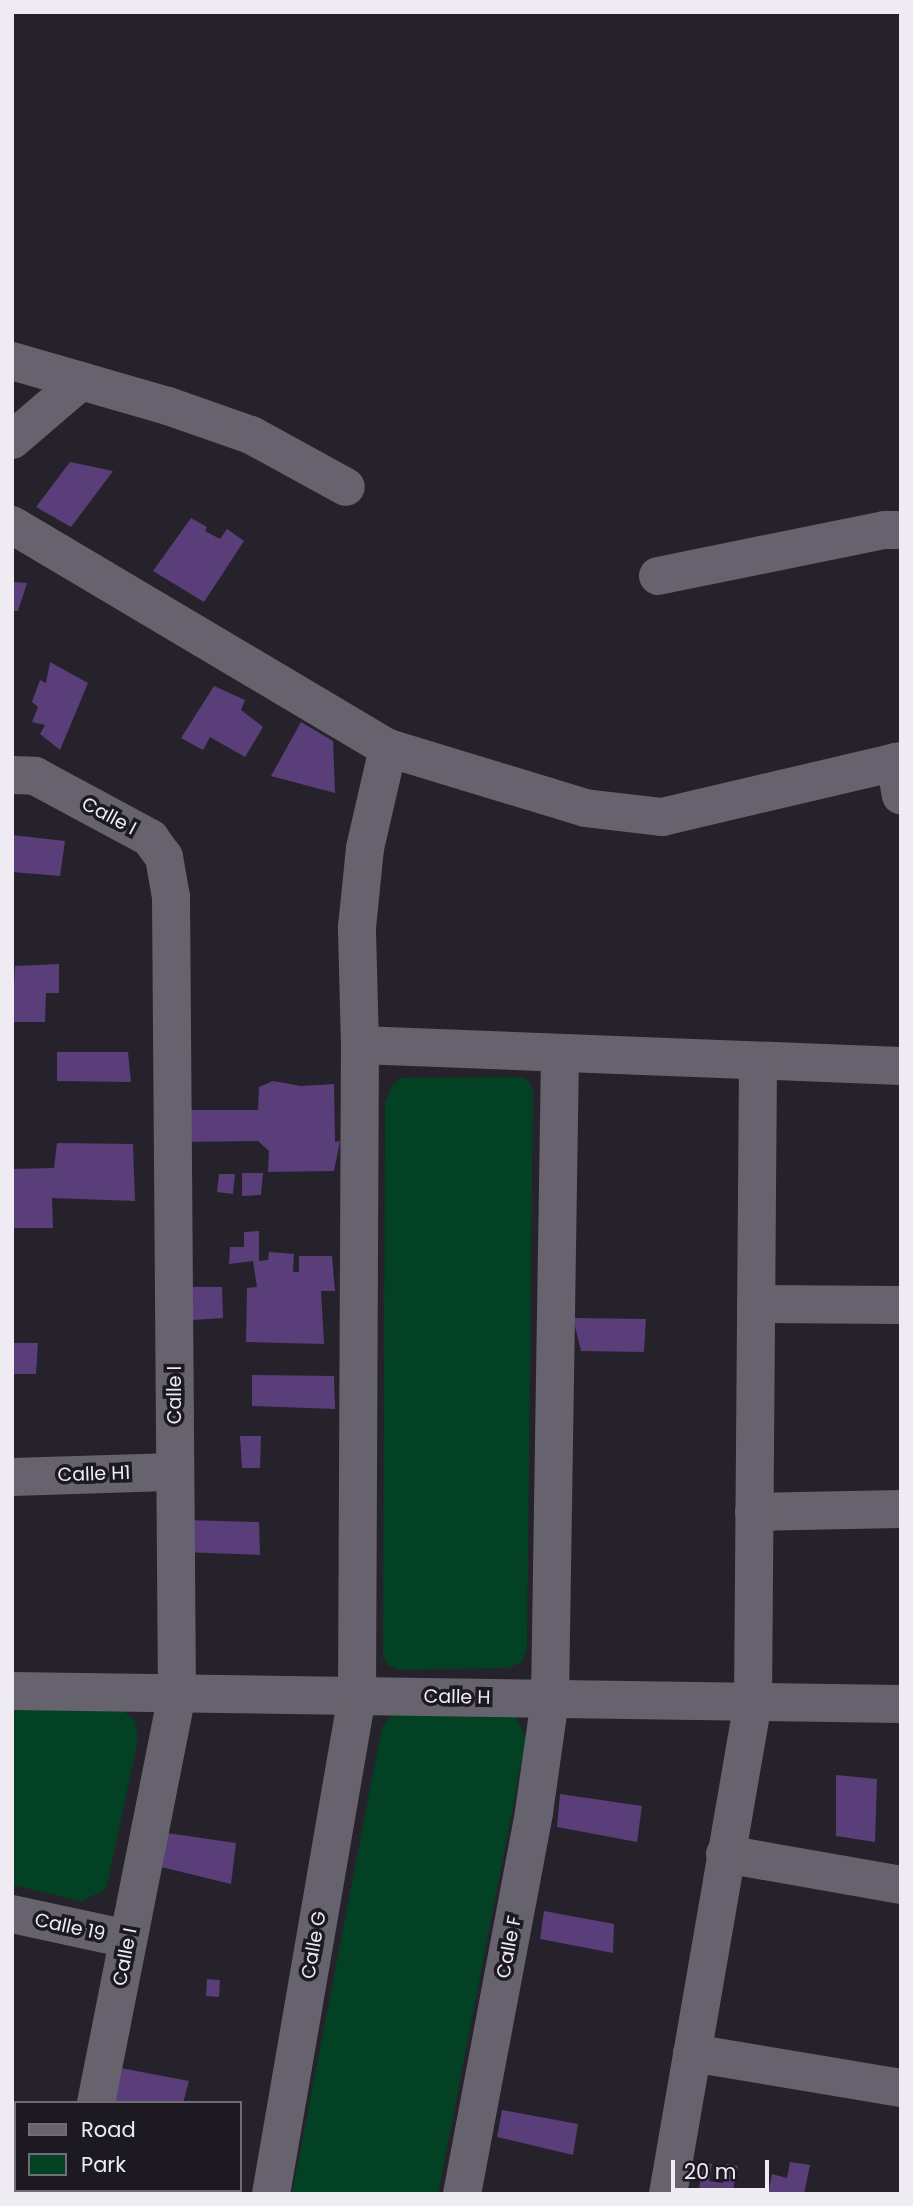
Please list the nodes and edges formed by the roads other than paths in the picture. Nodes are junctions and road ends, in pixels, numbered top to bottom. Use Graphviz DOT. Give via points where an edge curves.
graph roads {
  1 [pos="12,361"];
  2 [pos="81,381"];
  3 [pos="12,440"];
  4 [pos="346,487"];
  5 [pos="12,525"];
  6 [pos="901,530"];
  7 [pos="658,576"];
  8 [pos="388,748"];
  9 [pos="899,773"];
  10 [pos="12,775"];
  11 [pos="360,1045"];
  12 [pos="560,1054"];
  13 [pos="758,1063"];
  14 [pos="901,1066"];
  15 [pos="756,1304"];
  16 [pos="901,1305"];
  17 [pos="175,1472"];
  18 [pos="12,1477"];
  19 [pos="901,1509"];
  20 [pos="754,1512"];
  21 [pos="12,1691"];
  22 [pos="177,1694"];
  23 [pos="357,1696"];
  24 [pos="550,1699"];
  25 [pos="753,1702"];
  26 [pos="901,1703"];
  27 [pos="725,1854"];
  28 [pos="901,1885"];
  29 [pos="12,1914"];
  30 [pos="128,1939"];
  31 [pos="692,2053"];
  32 [pos="901,2088"];
  33 [pos="96,2101"];
  34 [pos="271,2194"];
  35 [pos="463,2194"];
  36 [pos="668,2194"];
  1 -- 2 [label="street"];
  2 -- 3 [label="street"];
  2 -- 4 [label="street" via="251,435"];
  5 -- 8 [label="street"];
  6 -- 7 [label="street"];
  8 -- 9 [label="street" via="585,808 662,817"];
  8 -- 11 [label="street, Calle G" via="365,848 357,927"];
  10 -- 17 [label="street, Calle I" via="35,776 139,831 164,857 172,897"];
  11 -- 12 [label="street"];
  11 -- 23 [label="street, Calle G"];
  12 -- 13 [label="street"];
  12 -- 24 [label="street, Calle F"];
  13 -- 14 [label="street"];
  13 -- 15 [label="street"];
  15 -- 16 [label="street"];
  15 -- 20 [label="street"];
  17 -- 18 [label="street, Calle H1"];
  17 -- 22 [label="street, Calle I"];
  19 -- 20 [label="street"];
  20 -- 25 [label="street"];
  21 -- 22 [label="street, Calle H"];
  22 -- 23 [label="street, Calle H"];
  22 -- 30 [label="street, Calle I"];
  23 -- 24 [label="street, Calle H"];
  23 -- 34 [label="street, Calle G"];
  24 -- 25 [label="street, Calle H"];
  24 -- 35 [label="street, Calle F" via="534,1812"];
  25 -- 26 [label="street, Calle H"];
  25 -- 27 [label="street"];
  27 -- 28 [label="street"];
  27 -- 31 [label="street"];
  29 -- 30 [label="street, Calle 19"];
  30 -- 33 [label="street, Calle I"];
  31 -- 32 [label="street"];
  31 -- 36 [label="street"];
}
